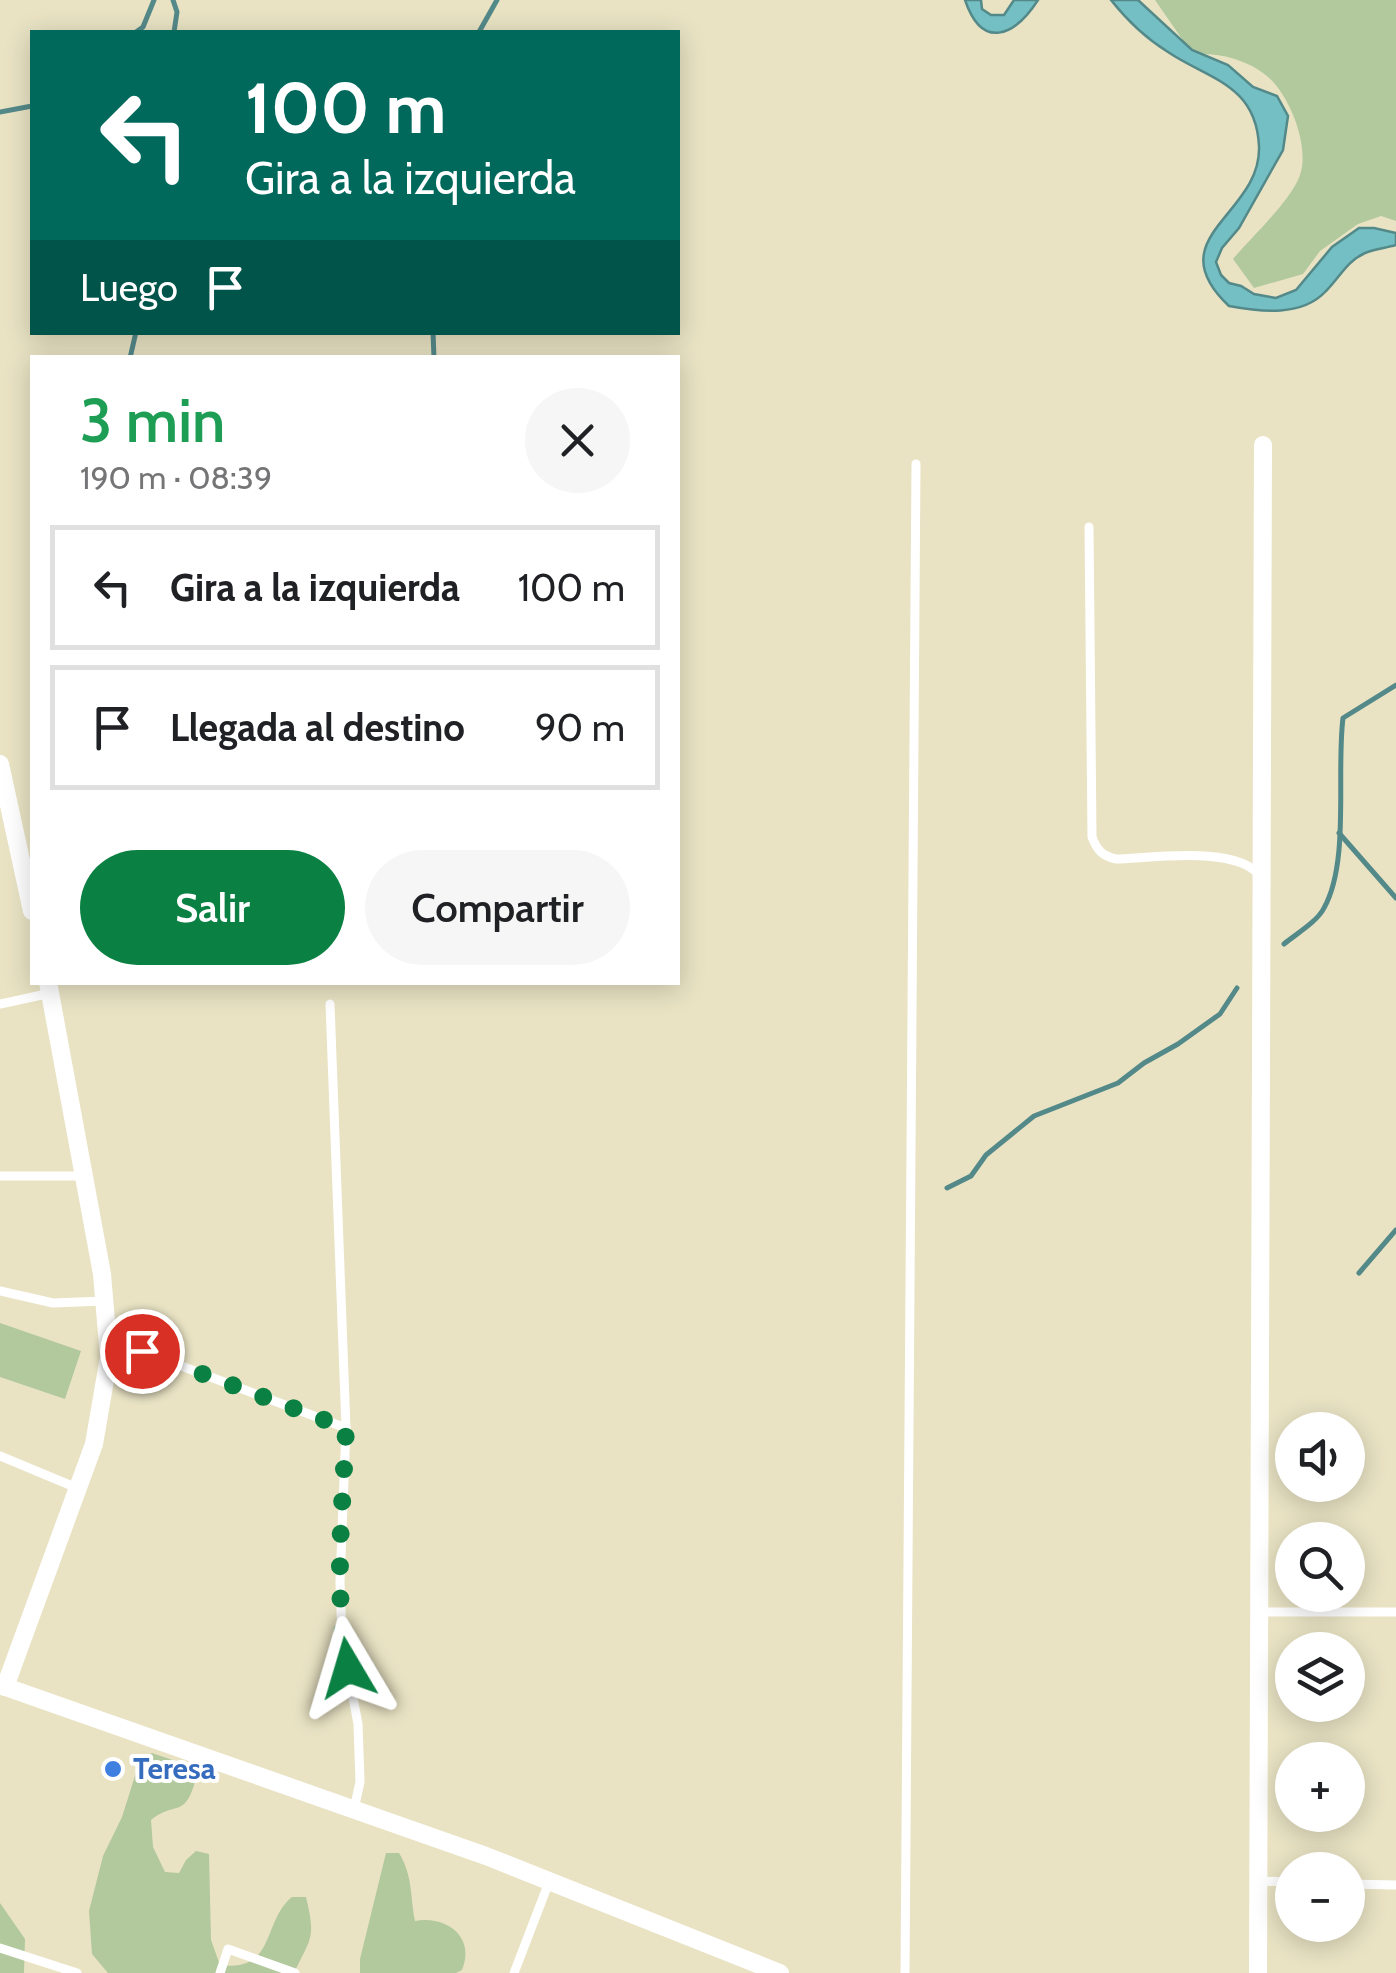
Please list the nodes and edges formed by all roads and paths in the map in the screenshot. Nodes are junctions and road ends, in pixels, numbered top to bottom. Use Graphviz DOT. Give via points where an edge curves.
graph roads {
  1 [pos="1262,445"];
  2 [pos="916,464"];
  3 [pos="1089,527"];
  4 [pos="0,764"];
  5 [pos="1261,878"];
  6 [pos="30,901"];
  7 [pos="50,988"];
  8 [pos="0,1004"];
  9 [pos="330,1004"];
  10 [pos="0,1176"];
  11 [pos="85,1176"];
  12 [pos="0,1291"];
  13 [pos="104,1302"];
  14 [pos="108,1338"];
  15 [pos="346,1428"];
  16 [pos="0,1456"];
  17 [pos="76,1488"];
  18 [pos="1259,1612"];
  19 [pos="1396,1612"];
  20 [pos="3,1686"];
  21 [pos="354,1809"];
  22 [pos="550,1882"];
  23 [pos="1259,1882"];
  24 [pos="1275,1882"];
  25 [pos="1365,1884"];
  26 [pos="1396,1885"];
  27 [pos="0,1948"];
  28 [pos="77,1973"];
  29 [pos="220,1973"];
  30 [pos="295,1973"];
  31 [pos="514,1973"];
  32 [pos="780,1973"];
  33 [pos="905,1973"];
  34 [pos="1258,1973"];
  1 -- 5 [label="street"];
  2 -- 33 [label="lane"];
  3 -- 5 [label="lane" via="1092,837 1098,850 1116,859 1236,859"];
  4 -- 6 [label="street"];
  5 -- 18 [label="street"];
  7 -- 8 [label="lane"];
  7 -- 11 [label="street"];
  9 -- 15 [label="lane"];
  10 -- 11 [label="lane"];
  11 -- 13 [label="street"];
  12 -- 13 [label="lane" via="52,1304"];
  13 -- 14 [label="street"];
  14 -- 15 [label="lane"];
  14 -- 17 [label="street" via="94,1444"];
  15 -- 21 [label="lane" via="340,1582 342,1639 358,1724"];
  16 -- 17 [label="lane"];
  17 -- 20 [label="street"];
  18 -- 19 [label="lane"];
  18 -- 23 [label="street"];
  20 -- 21 [label="street"];
  21 -- 22 [label="street"];
  22 -- 31 [label="lane"];
  22 -- 32 [label="street"];
  23 -- 24 [label="lane"];
  23 -- 34 [label="street"];
  25 -- 26 [label="lane"];
  27 -- 28 [label="lane"];
  29 -- 30 [label="lane" via="228,1949"];
}
